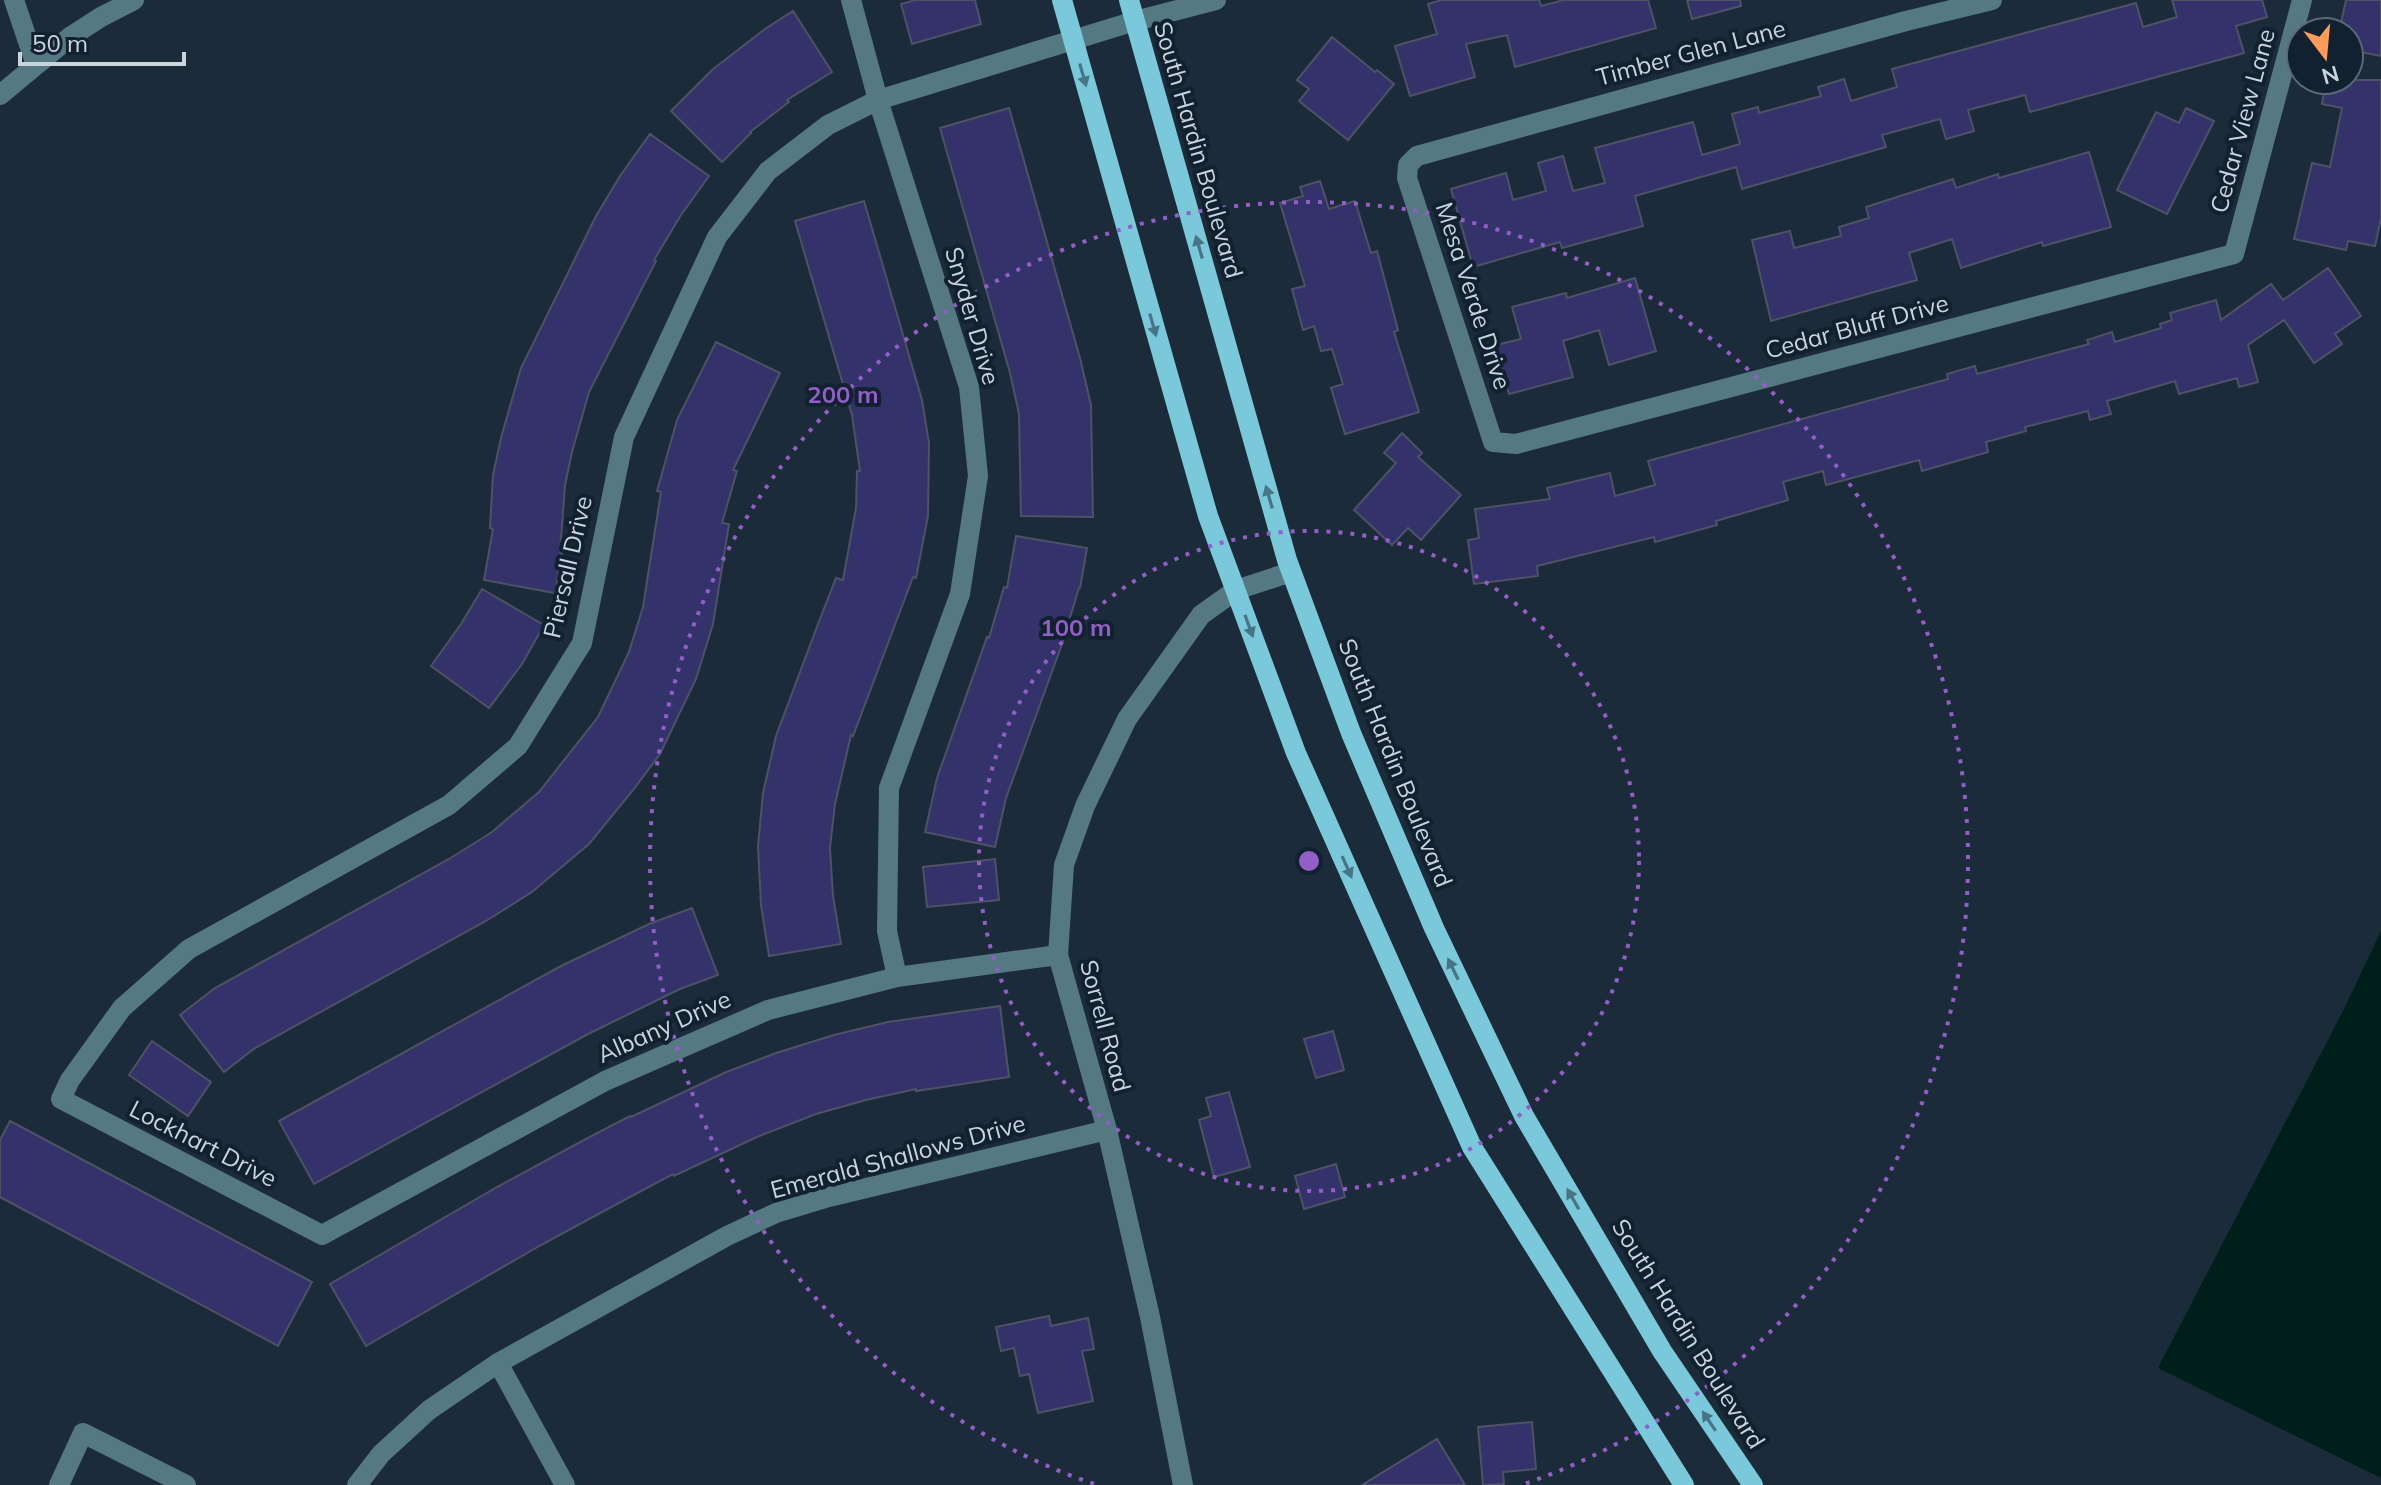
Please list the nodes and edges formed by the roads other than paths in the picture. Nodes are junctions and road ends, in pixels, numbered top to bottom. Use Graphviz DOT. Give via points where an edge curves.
graph roads {
  1 [pos="14,0"];
  2 [pos="134,0"];
  3 [pos="851,0"];
  4 [pos="1062,0"];
  5 [pos="1129,0"];
  6 [pos="1216,0"];
  7 [pos="1900,0"];
  8 [pos="1992,0"];
  9 [pos="2302,0"];
  10 [pos="1135,21"];
  11 [pos="1906,21"];
  12 [pos="1072,40"];
  13 [pos="36,65"];
  14 [pos="0,95"];
  15 [pos="878,100"];
  16 [pos="1408,165"];
  17 [pos="2234,254"];
  18 [pos="1493,442"];
  19 [pos="1291,572"];
  20 [pos="1236,590"];
  21 [pos="1058,955"];
  22 [pos="897,977"];
  23 [pos="61,1099"];
  24 [pos="1107,1130"];
  25 [pos="322,1235"];
  26 [pos="498,1363"];
  27 [pos="59,1485"];
  28 [pos="186,1485"];
  29 [pos="357,1485"];
  30 [pos="565,1485"];
  31 [pos="1183,1485"];
  32 [pos="1684,1485"];
  33 [pos="1753,1485"];
  1 -- 13 [label="street"];
  2 -- 13 [label="street" via="70,37"];
  3 -- 15 [label="street, Snyder Drive"];
  4 -- 12 [label="main road"];
  5 -- 10 [label="main road, South Hardin Boulevard"];
  6 -- 10 [label="street, Piersall Drive"];
  7 -- 11 [label="street"];
  8 -- 11 [label="street, Timber Glen Lane"];
  9 -- 17 [label="street, Cedar View Lane"];
  10 -- 12 [label="street, Piersall Drive"];
  19 -- 10 [label="main road, South Hardin Boulevard, one-way"];
  11 -- 16 [label="street, Timber Glen Lane" via="1417,156"];
  12 -- 15 [label="street, Piersall Drive"];
  12 -- 20 [label="main road, one-way" via="1208,516"];
  13 -- 14 [label="street"];
  15 -- 22 [label="street, Snyder Drive" via="969,387 978,476 960,594 889,788 887,931"];
  15 -- 23 [label="street, Piersall Drive" via="828,125 768,171 717,237 624,437 582,643 518,746 449,805 189,949 122,1008"];
  16 -- 18 [label="street, Mesa Verde Drive" via="1407,178"];
  17 -- 18 [label="street, Cedar Bluff Drive" via="1516,444"];
  19 -- 20 [label="street, Sorrell Road"];
  33 -- 19 [label="main road, South Hardin Boulevard, one-way" via="1662,1351 1524,1116 1428,914 1351,733"];
  20 -- 21 [label="street, Sorrell Road" via="1201,615 1127,719 1085,806 1064,865"];
  20 -- 32 [label="main road, one-way" via="1296,753 1472,1147"];
  21 -- 22 [label="street, Albany Drive"];
  21 -- 24 [label="street, Sorrell Road"];
  22 -- 25 [label="street, Albany Drive" via="768,1010 605,1081"];
  23 -- 25 [label="street, Lockhart Drive"];
  24 -- 26 [label="street, Emerald Shallows Drive" via="776,1213"];
  24 -- 31 [label="street, Sorrell Road"];
  26 -- 29 [label="street, Emerald Shallows Drive" via="401,1433"];
  26 -- 30 [label="street"];
  27 -- 28 [label="street" via="83,1433"];
}
